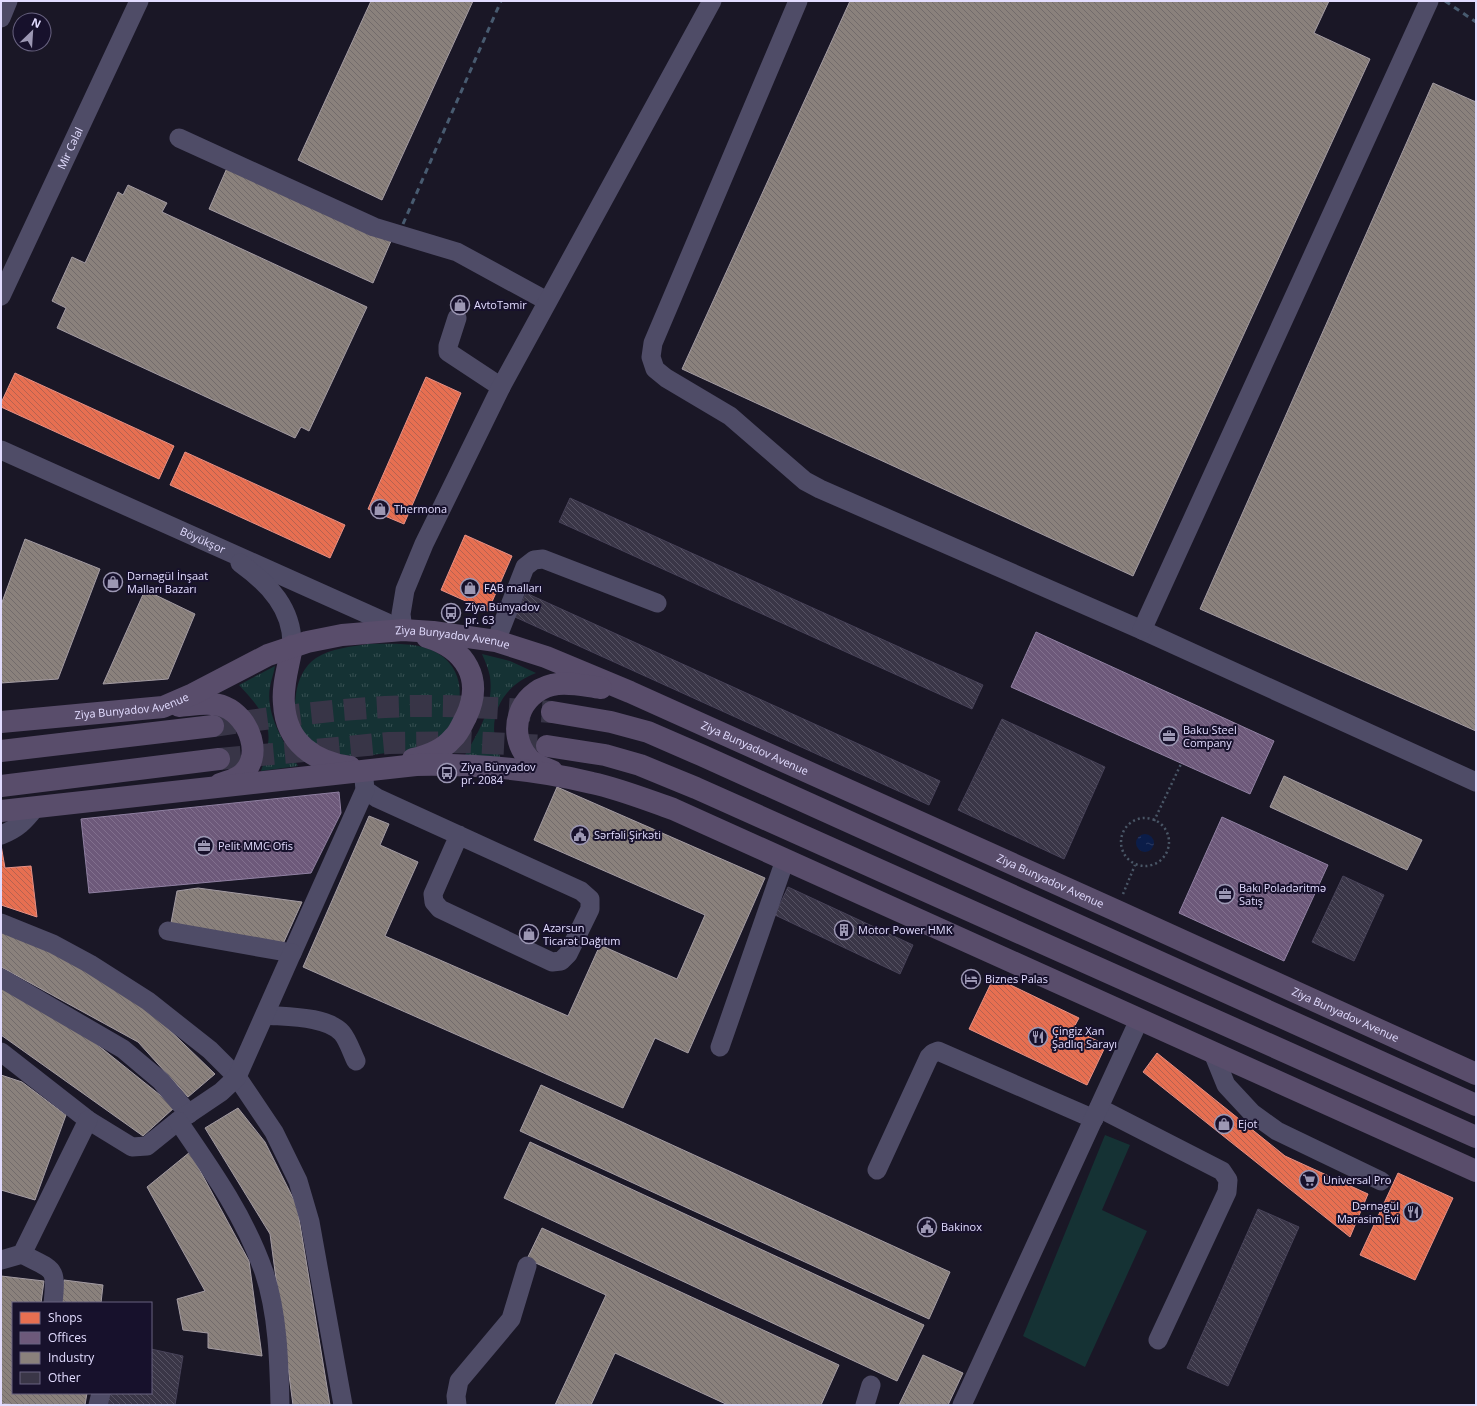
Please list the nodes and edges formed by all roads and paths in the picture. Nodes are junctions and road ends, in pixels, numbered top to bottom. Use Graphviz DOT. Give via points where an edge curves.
graph roads {
  1 [pos="8,1"];
  2 [pos="139,1"];
  3 [pos="712,1"];
  4 [pos="798,1"];
  5 [pos="1424,3"];
  6 [pos="1,18"];
  7 [pos="179,138"];
  8 [pos="1,296"];
  9 [pos="547,301"];
  10 [pos="456,318"];
  11 [pos="501,387"];
  12 [pos="1,450"];
  13 [pos="216,545"];
  14 [pos="657,604"];
  15 [pos="403,630"];
  16 [pos="1142,630"];
  17 [pos="496,641"];
  18 [pos="292,646"];
  19 [pos="630,692"];
  20 [pos="163,707"];
  21 [pos="552,712"];
  22 [pos="1,722"];
  23 [pos="213,726"];
  24 [pos="546,746"];
  25 [pos="1,751"];
  26 [pos="218,759"];
  27 [pos="1181,764"];
  28 [pos="568,777"];
  29 [pos="364,780"];
  30 [pos="1476,782"];
  31 [pos="1,786"];
  32 [pos="200,790"];
  33 [pos="35,808"];
  34 [pos="1,811"];
  35 [pos="1154,820"];
  36 [pos="1,835"];
  37 [pos="459,835"];
  38 [pos="785,860"];
  39 [pos="1135,865"];
  40 [pos="1116,910"];
  41 [pos="1,923"];
  42 [pos="168,931"];
  43 [pos="292,953"];
  44 [pos="1,978"];
  45 [pos="265,1015"];
  46 [pos="1139,1020"];
  47 [pos="720,1047"];
  48 [pos="1,1052"];
  49 [pos="1213,1053"];
  50 [pos="356,1061"];
  51 [pos="1476,1074"];
  52 [pos="237,1077"];
  53 [pos="1476,1105"];
  54 [pos="1097,1114"];
  55 [pos="184,1117"];
  56 [pos="88,1120"];
  57 [pos="1476,1137"];
  58 [pos="877,1170"];
  59 [pos="1476,1171"];
  60 [pos="1381,1181"];
  61 [pos="22,1254"];
  62 [pos="1,1260"];
  63 [pos="526,1266"];
  64 [pos="53,1302"];
  65 [pos="1158,1340"];
  66 [pos="870,1385"];
  67 [pos="101,1394"];
  68 [pos="98,1405"];
  69 [pos="280,1405"];
  70 [pos="343,1405"];
  71 [pos="457,1405"];
  72 [pos="865,1405"];
  73 [pos="962,1405"];
  1 -- 6 [label="street"];
  2 -- 8 [label="street, Mir Cəlal"];
  3 -- 9 [label="street"];
  4 -- 16 [label="street" via="653,342 651,357 655,369 730,416 805,481"];
  5 -- 16 [label="street"];
  7 -- 9 [label="street" via="374,227 457,252"];
  9 -- 11 [label="street"];
  10 -- 11 [label="street" via="448,352"];
  11 -- 15 [label="street" via="424,544 405,590 400,614"];
  12 -- 13 [label="street, Böyükşor"];
  13 -- 15 [label="street, Böyükşor"];
  13 -- 18 [label="street" via="245,567 276,596 289,619"];
  14 -- 17 [label="street" via="542,559 534,560 525,567"];
  15 -- 17 [label="main road, Ziya Bunyadov Avenue"];
  15 -- 18 [label="main road, Ziya Bunyadov Avenue" via="342,634"];
  15 -- 29 [label="main road" via="450,646 461,656 472,675 472,700 463,724 445,746"];
  16 -- 30 [label="street"];
  17 -- 19 [label="main road, Ziya Bunyadov Avenue" via="546,657"];
  18 -- 20 [label="main road, Ziya Bunyadov Avenue" via="268,655 194,694"];
  18 -- 29 [label="main road" via="284,691 285,715 292,732 299,744 314,757"];
  19 -- 28 [label="main road" via="565,683 540,690 524,703 518,716 522,750 529,759 542,767"];
  19 -- 40 [label="main road, Ziya Bunyadov Avenue"];
  20 -- 22 [label="main road, Ziya Bunyadov Avenue"];
  20 -- 32 [label="main road" via="207,704 223,706 243,720 250,733 251,756 241,775 231,781"];
  21 -- 53 [label="main road" via="611,722 648,732"];
  23 -- 25 [label="main road"];
  24 -- 57 [label="main road" via="605,755 640,765 696,788"];
  26 -- 31 [label="main road"];
  27 -- 35 [label="path"];
  28 -- 29 [label="main road" via="439,764"];
  28 -- 38 [label="main road" via="616,789 673,809"];
  29 -- 32 [label="main road"];
  29 -- 37 [label="street" via="377,798"];
  29 -- 43 [label="street"];
  32 -- 33 [label="main road"];
  33 -- 34 [label="main road"];
  33 -- 36 [label="street" via="13,831"];
  35 -- 39 [label="path" via="1164,827 1168,850 1158,862 1143,866"];
  35 -- 39 [label="path" via="1134,820 1123,831 1123,854"];
  37 -- 37 [label="street" via="581,891 590,899 590,909 568,954 561,960 552,962 440,909 434,902 433,894"];
  38 -- 46 [label="main road"];
  38 -- 47 [label="street"];
  39 -- 40 [label="path"];
  40 -- 51 [label="main road, Ziya Bunyadov Avenue"];
  41 -- 52 [label="street" via="53,944 148,1001 210,1050"];
  42 -- 43 [label="street"];
  43 -- 45 [label="street"];
  44 -- 55 [label="street" via="123,1050 161,1081"];
  45 -- 50 [label="street" via="318,1020 334,1026 343,1033"];
  45 -- 52 [label="street"];
  46 -- 49 [label="main road"];
  46 -- 54 [label="street"];
  48 -- 56 [label="street"];
  49 -- 59 [label="main road"];
  49 -- 60 [label="street" via="1226,1085 1252,1113 1276,1131"];
  52 -- 55 [label="street" via="221,1092"];
  52 -- 70 [label="street" via="274,1132 298,1181 310,1222"];
  54 -- 58 [label="street" via="938,1051 929,1057"];
  54 -- 65 [label="street" via="1222,1171 1228,1180 1227,1192"];
  54 -- 73 [label="street"];
  55 -- 56 [label="street" via="147,1146 132,1147"];
  55 -- 69 [label="street" via="238,1215 264,1272 270,1293 279,1353"];
  56 -- 61 [label="street"];
  61 -- 62 [label="street"];
  61 -- 64 [label="street" via="51,1270 56,1278"];
  63 -- 71 [label="street" via="511,1319 459,1381"];
  66 -- 72 [label="street"];
  67 -- 68 [label="street"];
}
